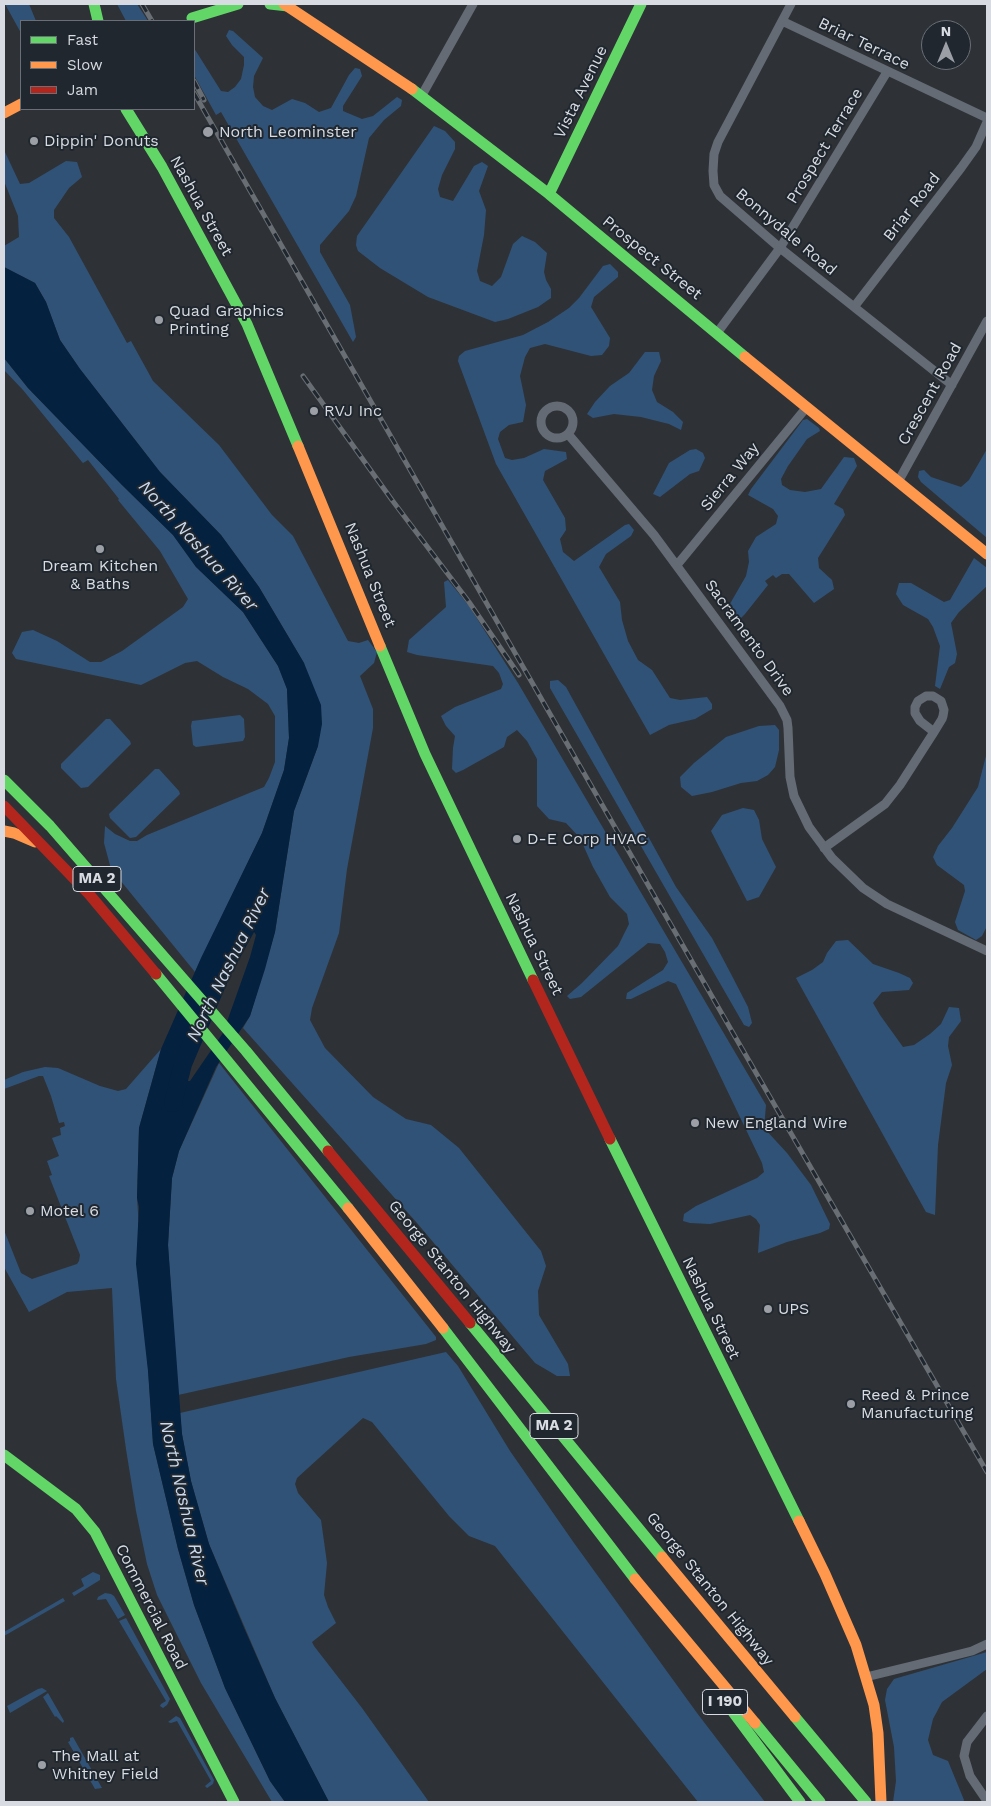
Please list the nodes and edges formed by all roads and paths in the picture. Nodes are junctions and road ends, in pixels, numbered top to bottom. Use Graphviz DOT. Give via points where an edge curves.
graph roads {
  1 [pos="94,4"];
  2 [pos="214,4"];
  3 [pos="238,4"];
  4 [pos="270,4"];
  5 [pos="473,4"];
  6 [pos="641,4"];
  7 [pos="791,4"];
  8 [pos="286,5"];
  9 [pos="98,20"];
  10 [pos="189,20"];
  11 [pos="782,21"];
  12 [pos="887,72"];
  13 [pos="422,95"];
  14 [pos="20,105"];
  15 [pos="127,110"];
  16 [pos="4,113"];
  17 [pos="987,120"];
  18 [pos="549,194"];
  19 [pos="780,248"];
  20 [pos="854,307"];
  21 [pos="987,321"];
  22 [pos="717,333"];
  23 [pos="952,385"];
  24 [pos="806,408"];
  25 [pos="568,434"];
  26 [pos="898,482"];
  27 [pos="987,554"];
  28 [pos="677,565"];
  29 [pos="934,732"];
  30 [pos="4,780"];
  31 [pos="4,806"];
  32 [pos="4,831"];
  33 [pos="46,848"];
  34 [pos="824,848"];
  35 [pos="987,951"];
  36 [pos="4,1455"];
  37 [pos="652,1601"];
  38 [pos="987,1644"];
  39 [pos="866,1677"];
  40 [pos="987,1716"];
  41 [pos="865,1801"];
  42 [pos="987,1801"];
  43 [pos="234,1802"];
  44 [pos="800,1802"];
  45 [pos="820,1802"];
  46 [pos="881,1802"];
  1 -- 9 [label="main road"];
  2 -- 10 [label="main road"];
  3 -- 10 [label="main road"];
  4 -- 8 [label="main road"];
  5 -- 13 [label="street"];
  6 -- 18 [label="main road, Vista Avenue"];
  7 -- 11 [label="street, Bonnydale Road"];
  8 -- 13 [label="main road, Prospect Street"];
  11 -- 12 [label="street, Briar Terrace"];
  11 -- 19 [label="street, Bonnydale Road" via="718,142 713,171 714,185 720,196"];
  12 -- 17 [label="street, Briar Terrace"];
  12 -- 19 [label="street, Prospect Terrace"];
  13 -- 18 [label="main road, Prospect Street"];
  14 -- 16 [label="main road"];
  15 -- 39 [label="main road, Nashua Street" via="162,167 247,324 425,754 649,1219 825,1574 856,1645"];
  17 -- 20 [label="street, Briar Road" via="976,147"];
  18 -- 22 [label="main road, Prospect Street"];
  19 -- 20 [label="street, Bonnydale Road"];
  19 -- 22 [label="street, Prospect Terrace"];
  20 -- 23 [label="street, Bonnydale Road"];
  21 -- 23 [label="street, Crescent Road"];
  22 -- 24 [label="main road, Prospect Street"];
  23 -- 26 [label="street, Crescent Road"];
  24 -- 26 [label="main road, Prospect Street"];
  24 -- 28 [label="street, Sierra Way"];
  25 -- 28 [label="street, Sacramento Drive" via="636,511"];
  26 -- 27 [label="main road, Prospect Street"];
  28 -- 34 [label="street, Sacramento Drive" via="784,712 794,796"];
  29 -- 34 [label="street" via="885,804"];
  30 -- 41 [label="main road, George Stanton Highway / MA 2" via="50,826 246,1051"];
  31 -- 33 [label="main road, MA 2"];
  32 -- 33 [label="main road"];
  33 -- 37 [label="main road, MA 2" via="89,894 353,1214 474,1366"];
  34 -- 35 [label="street, Sacramento Drive" via="842,869 887,904"];
  36 -- 43 [label="main road, Commercial Road" via="76,1509 95,1532"];
  37 -- 44 [label="main road, I 190"];
  37 -- 45 [label="main road, MA 2"];
  38 -- 39 [label="street" via="972,1651"];
  39 -- 46 [label="main road, Nashua Street" via="878,1733"];
  40 -- 42 [label="street" via="967,1742 964,1756 970,1776"];
}
